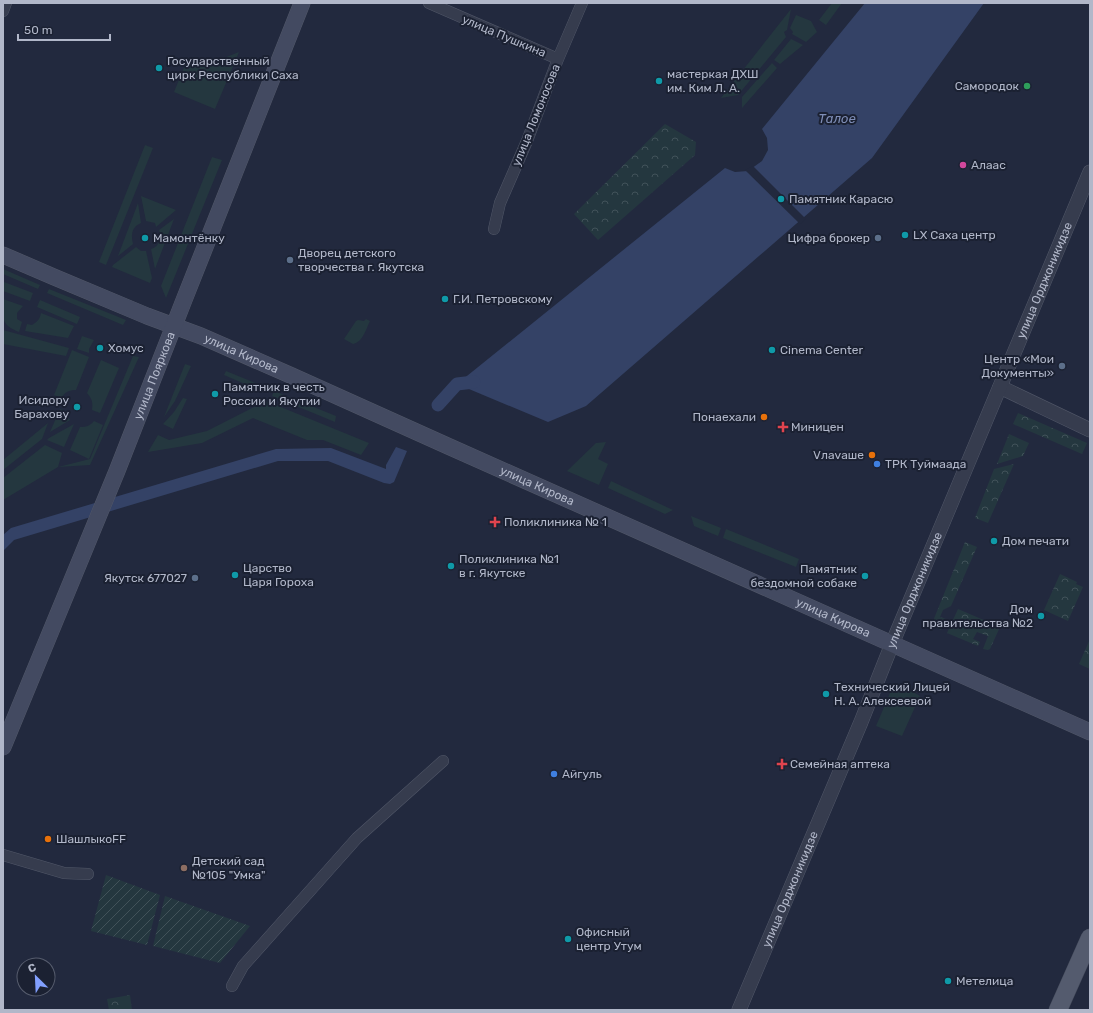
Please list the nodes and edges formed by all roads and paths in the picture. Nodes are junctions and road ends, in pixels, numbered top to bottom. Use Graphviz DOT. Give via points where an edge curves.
graph roads {
  1 [pos="6,3"];
  2 [pos="302,3"];
  3 [pos="428,3"];
  4 [pos="582,3"];
  5 [pos="3,10"];
  6 [pos="558,59"];
  7 [pos="1090,172"];
  8 [pos="494,229"];
  9 [pos="3,255"];
  10 [pos="174,326"];
  11 [pos="1000,387"];
  12 [pos="1090,430"];
  13 [pos="892,644"];
  14 [pos="1090,732"];
  15 [pos="3,747"];
  16 [pos="443,761"];
  17 [pos="3,855"];
  18 [pos="88,874"];
  19 [pos="1090,938"];
  20 [pos="232,986"];
  21 [pos="740,1010"];
  22 [pos="1058,1010"];
  1 -- 5 [label="street"];
  2 -- 10 [label="main road, улица Пояркова"];
  3 -- 6 [label="street, улица Пушкина"];
  4 -- 6 [label="street, улица Ломоносова"];
  6 -- 8 [label="street, улица Ломоносова" via="500,203"];
  7 -- 11 [label="street, улица Орджоникидзе"];
  9 -- 10 [label="main road, улица Кирова"];
  10 -- 13 [label="main road, улица Кирова" via="290,375"];
  10 -- 15 [label="main road, улица Пояркова"];
  11 -- 12 [label="street"];
  11 -- 13 [label="street, улица Орджоникидзе"];
  13 -- 14 [label="main road, улица Кирова"];
  13 -- 21 [label="street, улица Орджоникидзе"];
  16 -- 20 [label="street" via="357,838 243,966"];
  17 -- 18 [label="street" via="64,873"];
  19 -- 22 [label="main road"];
}
